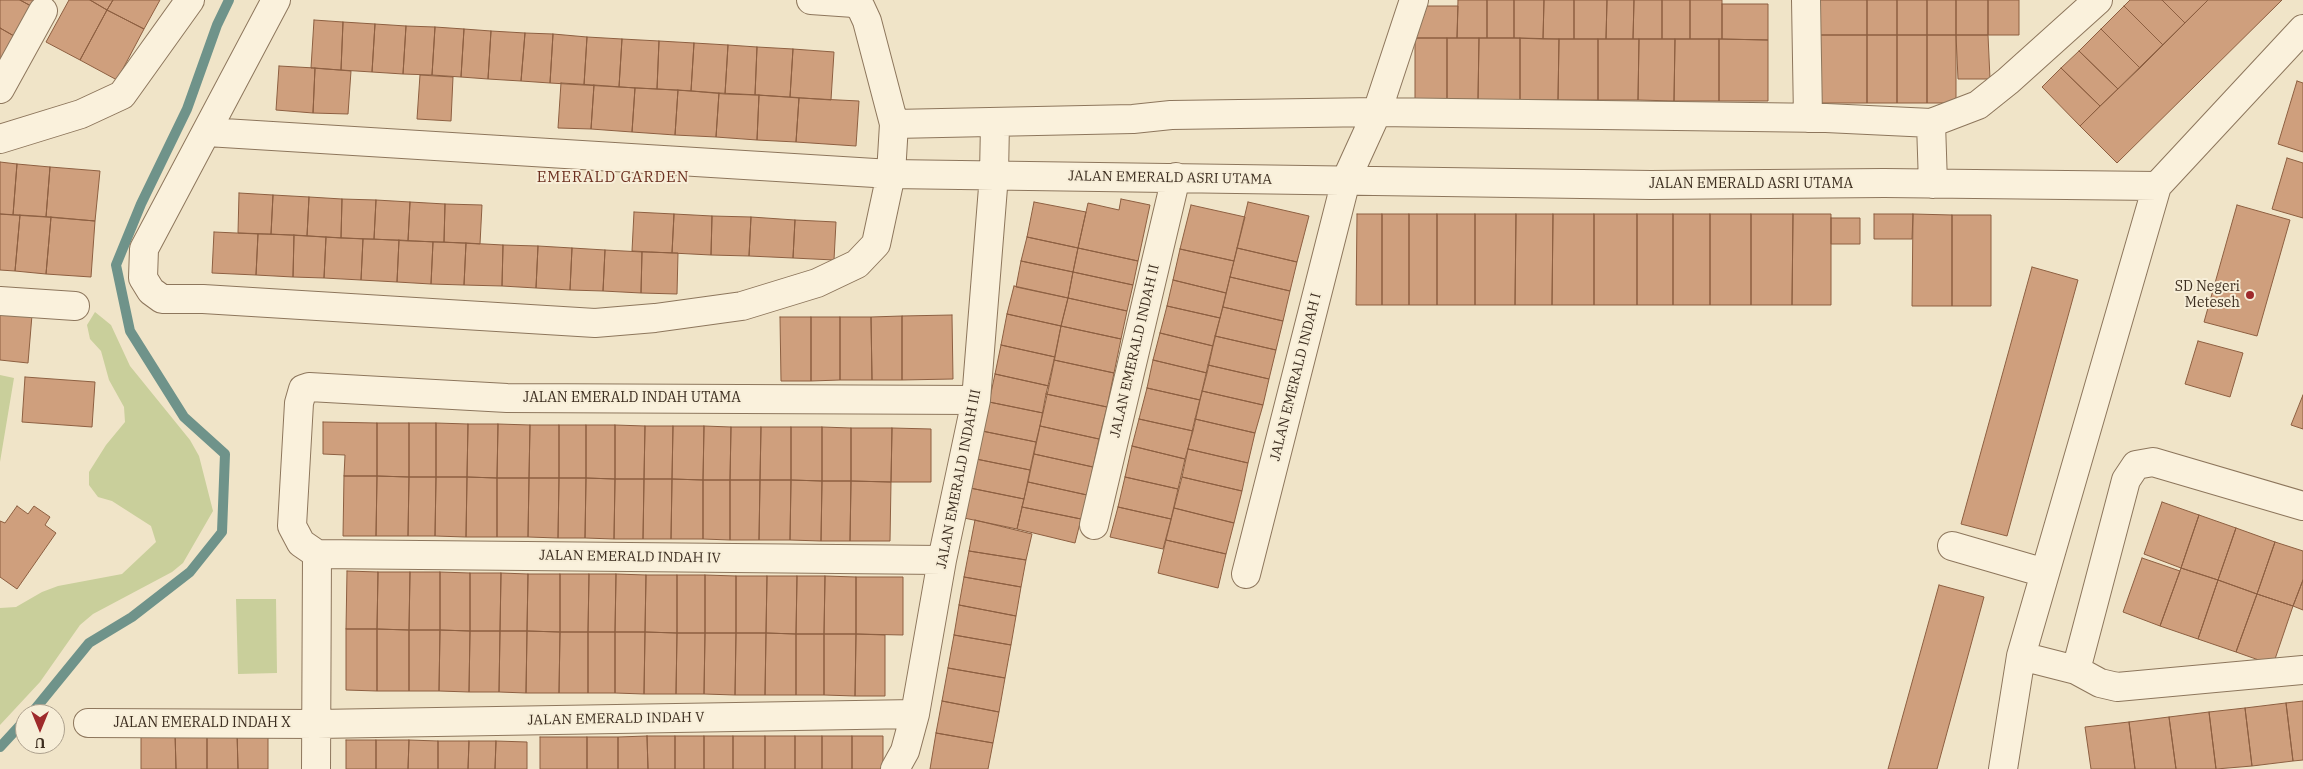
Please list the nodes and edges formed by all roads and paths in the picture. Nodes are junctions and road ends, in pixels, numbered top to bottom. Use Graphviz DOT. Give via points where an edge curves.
graph roads {
  1 [pos="190,0"];
  2 [pos="276,0"];
  3 [pos="811,0"];
  4 [pos="1414,0"];
  5 [pos="1806,0"];
  6 [pos="2098,0"];
  7 [pos="43,11"];
  8 [pos="2303,29"];
  9 [pos="0,89"];
  10 [pos="1377,112"];
  11 [pos="1808,118"];
  12 [pos="995,123"];
  13 [pos="1931,123"];
  14 [pos="894,124"];
  15 [pos="207,132"];
  16 [pos="0,139"];
  17 [pos="891,174"];
  18 [pos="994,175"];
  19 [pos="1176,177"];
  20 [pos="1346,180"];
  21 [pos="1933,184"];
  22 [pos="2157,186"];
  23 [pos="0,301"];
  24 [pos="75,306"];
  25 [pos="976,400"];
  26 [pos="2303,506"];
  27 [pos="1094,525"];
  28 [pos="1952,546"];
  29 [pos="317,554"];
  30 [pos="942,560"];
  31 [pos="2045,573"];
  32 [pos="1246,574"];
  33 [pos="2021,656"];
  34 [pos="2076,670"];
  35 [pos="2303,670"];
  36 [pos="915,714"];
  37 [pos="88,723"];
  38 [pos="317,724"];
  39 [pos="316,769"];
  40 [pos="895,769"];
  41 [pos="2003,769"];
  1 -- 16 [label="street" via="122,95 81,114"];
  2 -- 15 [label="street"];
  3 -- 14 [label="street" via="854,3 861,8"];
  4 -- 10 [label="street"];
  5 -- 11 [label="street"];
  6 -- 13 [label="street" via="2008,82 1978,104"];
  7 -- 9 [label="street"];
  8 -- 22 [label="street"];
  10 -- 11 [label="street"];
  10 -- 12 [label="street"];
  10 -- 20 [label="street"];
  11 -- 13 [label="street"];
  12 -- 14 [label="street"];
  12 -- 18 [label="street, JALAN EMERALD INDAH III"];
  13 -- 21 [label="street"];
  14 -- 17 [label="street"];
  15 -- 17 [label="street, JALAN EMERALD ASRI UTAMA"];
  15 -- 17 [label="street" via="144,249 143,278 151,291 162,299 595,323 742,306 817,283 858,264 876,244"];
  17 -- 18 [label="street, JALAN EMERALD ASRI UTAMA"];
  18 -- 19 [label="street, JALAN EMERALD ASRI UTAMA"];
  18 -- 25 [label="street, JALAN EMERALD INDAH III"];
  19 -- 20 [label="street, JALAN EMERALD ASRI UTAMA"];
  19 -- 27 [label="street, JALAN EMERALD INDAH II"];
  20 -- 21 [label="street, JALAN EMERALD ASRI UTAMA"];
  20 -- 32 [label="street, JALAN EMERALD INDAH I"];
  21 -- 22 [label="street, JALAN EMERALD ASRI UTAMA"];
  22 -- 31 [label="street"];
  23 -- 24 [label="street"];
  25 -- 29 [label="street, JALAN EMERALD INDAH UTAMA" via="506,398 309,387 303,390 298,403 292,526 301,544"];
  25 -- 30 [label="street, JALAN EMERALD INDAH III"];
  26 -- 34 [label="street" via="2153,462 2136,464 2126,480"];
  28 -- 31 [label="street"];
  29 -- 30 [label="street, JALAN EMERALD INDAH IV"];
  29 -- 38 [label="street"];
  30 -- 36 [label="street, JALAN EMERALD INDAH III"];
  31 -- 33 [label="street"];
  33 -- 34 [label="street"];
  33 -- 41 [label="street"];
  34 -- 35 [label="street" via="2100,683 2117,687"];
  36 -- 38 [label="street, JALAN EMERALD INDAH V"];
  36 -- 40 [label="street, JALAN EMERALD INDAH III" via="905,751"];
  37 -- 38 [label="street, JALAN EMERALD INDAH X"];
  38 -- 39 [label="street"];
}
